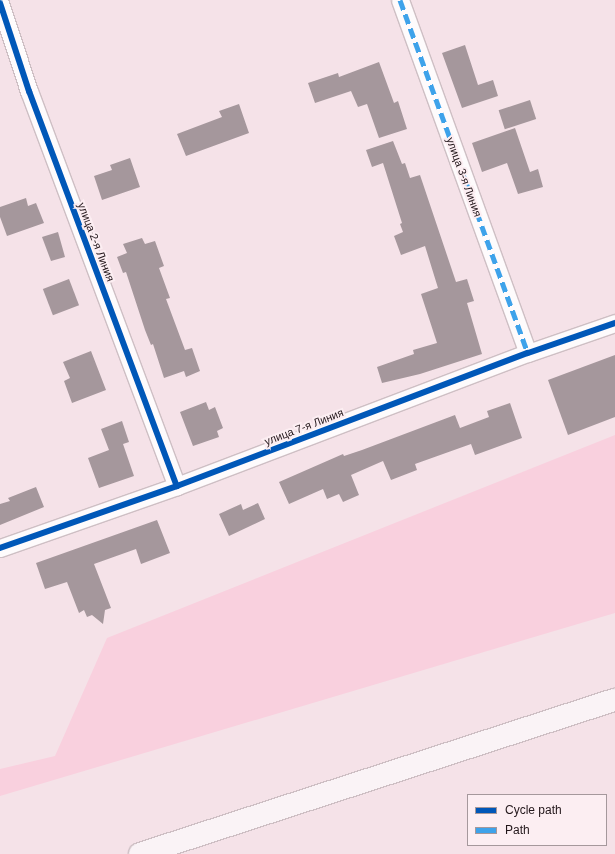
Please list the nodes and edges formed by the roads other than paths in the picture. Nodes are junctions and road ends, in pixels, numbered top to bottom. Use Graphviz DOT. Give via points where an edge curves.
graph roads {
  1 [pos="400,0"];
  2 [pos="0,3"];
  3 [pos="615,323"];
  4 [pos="528,353"];
  5 [pos="177,486"];
  6 [pos="0,548"];
  7 [pos="615,700"];
  8 [pos="140,854"];
  1 -- 4 [label="street, улица 3-я Линия"];
  2 -- 5 [label="street, улица 2-я Линия" via="29,91"];
  3 -- 4 [label="street, улица 7-я Линия"];
  4 -- 5 [label="street, улица 7-я Линия"];
  5 -- 6 [label="street, улица 7-я Линия"];
  7 -- 8 [label="main road"];
}
